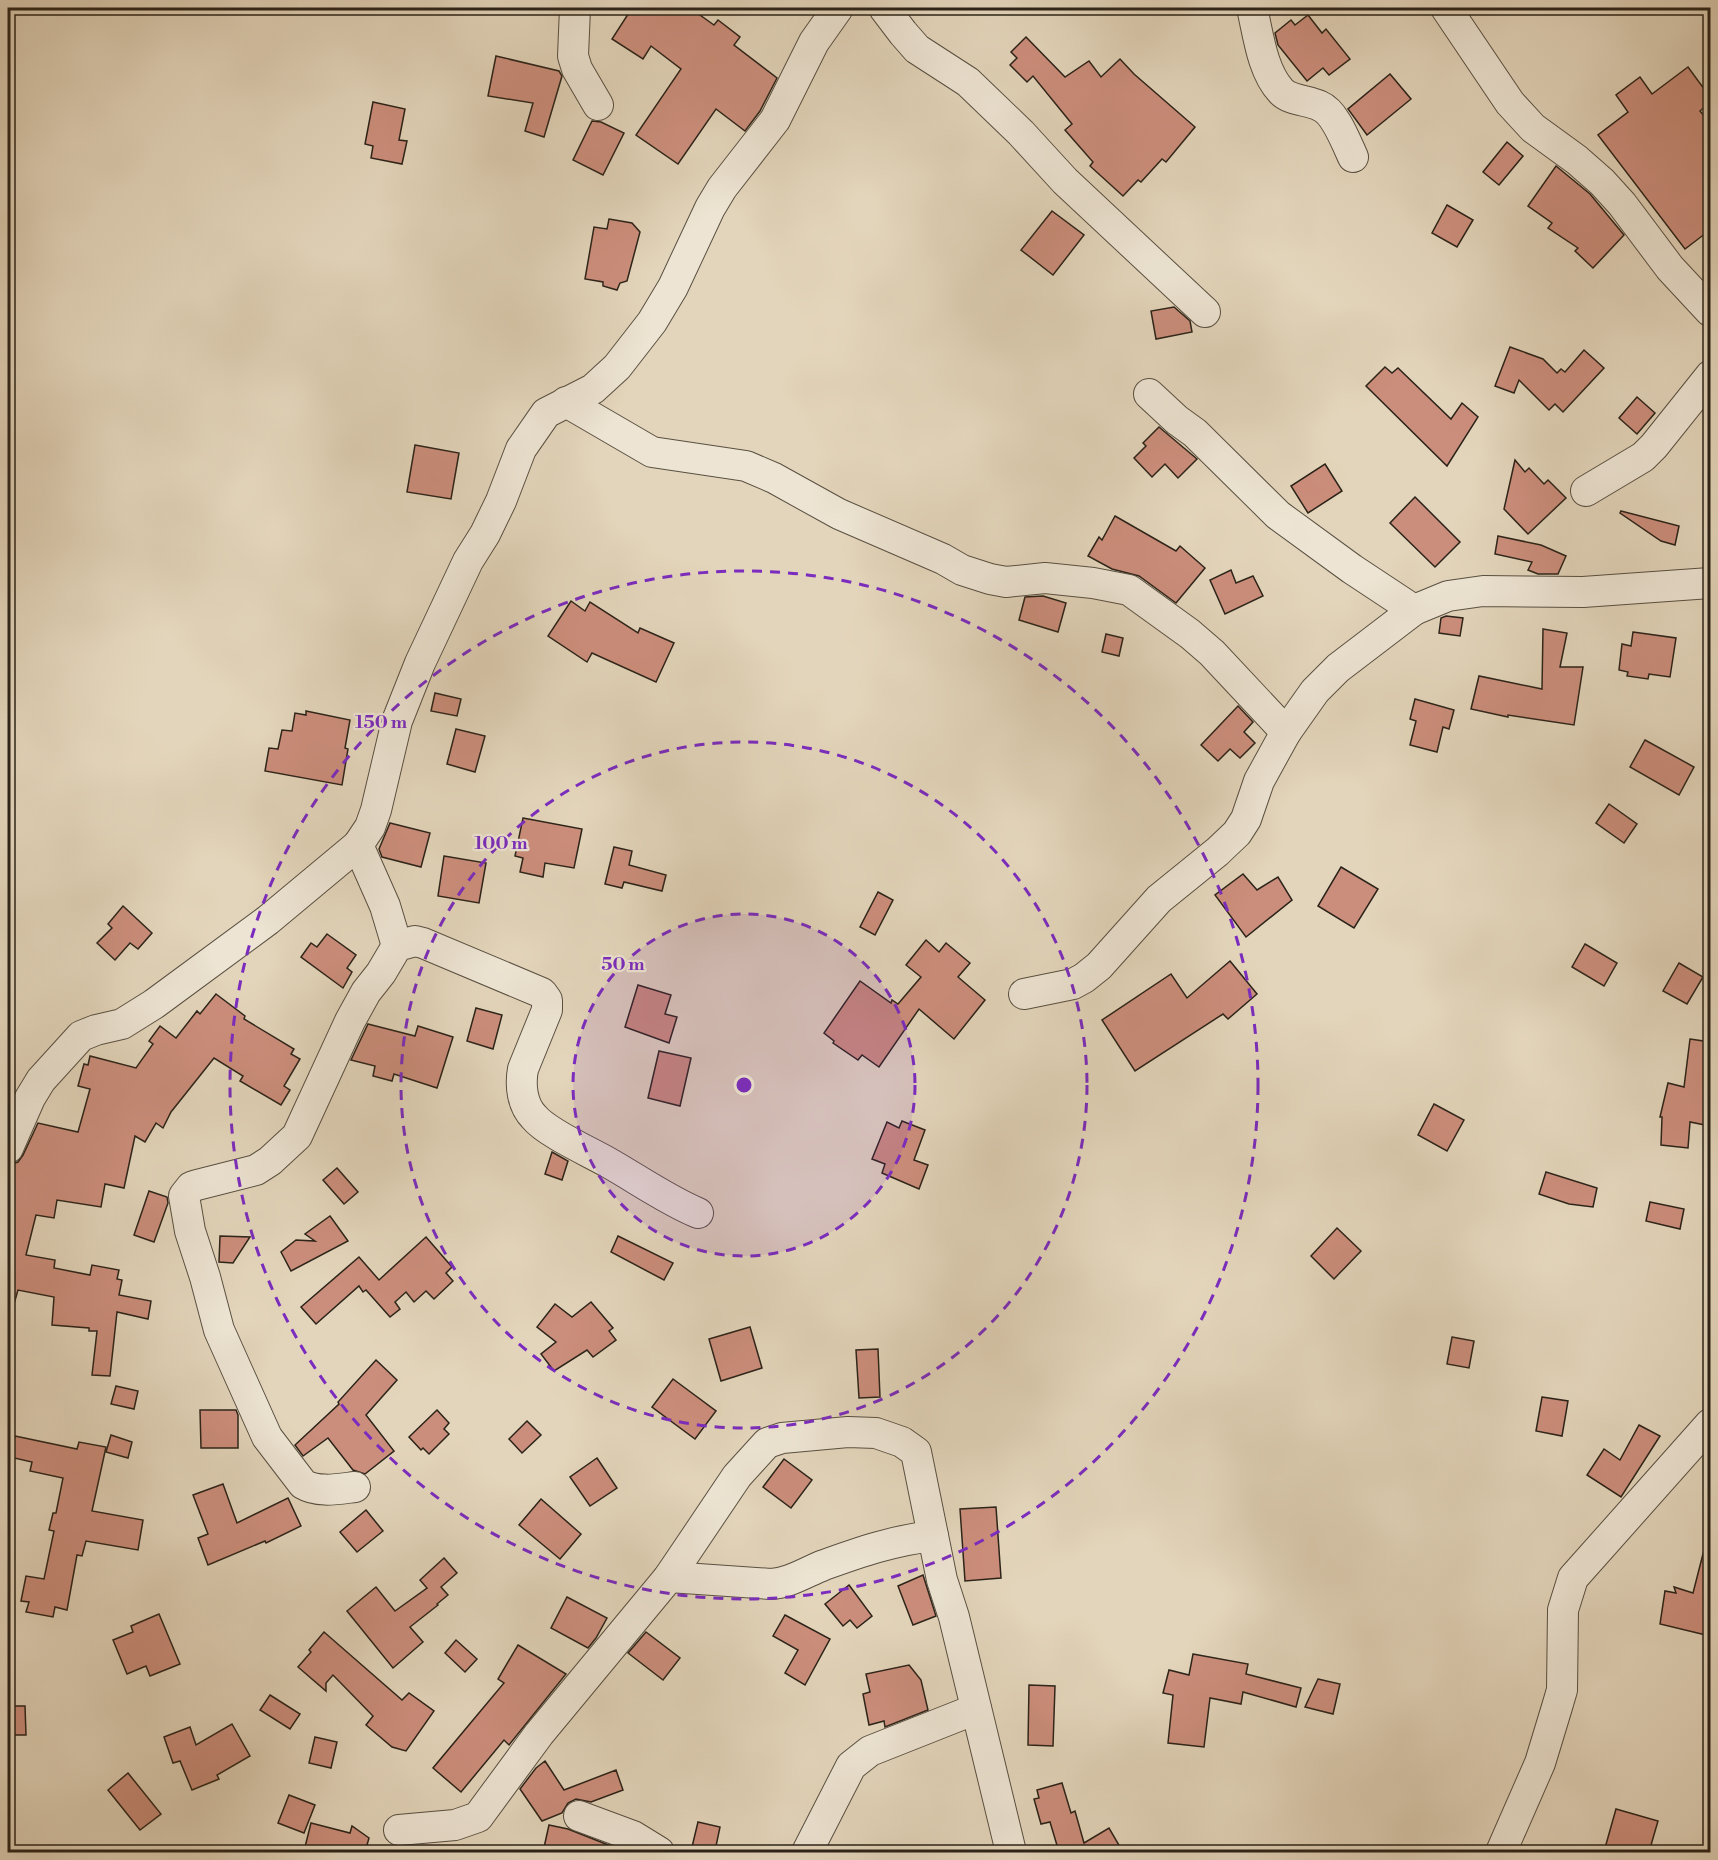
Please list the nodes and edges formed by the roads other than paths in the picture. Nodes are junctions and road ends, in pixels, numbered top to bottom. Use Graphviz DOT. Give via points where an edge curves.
graph roads {
  1 [pos="575,8"];
  2 [pos="837,8"];
  3 [pos="884,8"];
  4 [pos="1252,8"];
  5 [pos="1446,8"];
  6 [pos="598,105"];
  7 [pos="1353,157"];
  8 [pos="1710,311"];
  9 [pos="1205,312"];
  10 [pos="1710,376"];
  11 [pos="1149,394"];
  12 [pos="566,402"];
  13 [pos="1586,491"];
  14 [pos="1710,583"];
  15 [pos="1414,609"];
  16 [pos="1286,732"];
  17 [pos="358,845"];
  18 [pos="398,946"];
  19 [pos="1024,993"];
  20 [pos="8,1148"];
  21 [pos="698,1214"];
  22 [pos="1710,1424"];
  23 [pos="355,1487"];
  24 [pos="933,1536"];
  25 [pos="669,1577"];
  26 [pos="976,1709"];
  27 [pos="579,1816"];
  28 [pos="399,1830"];
  29 [pos="659,1852"];
  30 [pos="807,1852"];
  31 [pos="1011,1852"];
  32 [pos="1501,1852"];
  1 -- 6 [label="street" via="573,56"];
  2 -- 12 [label="street" via="813,42 775,120 710,208 652,322 617,367 593,389"];
  3 -- 9 [label="street" via="918,49 968,82 1065,182"];
  4 -- 7 [label="street" via="1262,54 1275,83 1283,94 1322,106"];
  5 -- 8 [label="street" via="1510,103 1533,128 1602,182 1670,268"];
  10 -- 13 [label="street" via="1654,446"];
  11 -- 15 [label="street" via="1196,433 1278,515"];
  12 -- 16 [label="street" via="652,452 746,466 839,514 963,570 1006,582 1045,578 1129,590 1212,653"];
  12 -- 17 [label="street" via="546,413 521,449 485,534 437,625 403,705 370,827"];
  14 -- 15 [label="street" via="1583,592 1483,591 1448,596"];
  15 -- 16 [label="street" via="1338,668 1315,691"];
  16 -- 19 [label="street" via="1237,833 1159,899 1084,978 1073,984"];
  17 -- 18 [label="street"];
  17 -- 20 [label="street" via="268,920 154,1004 122,1024 81,1036 30,1098"];
  18 -- 21 [label="street" via="423,943 542,993 547,1010 521,1079 534,1118"];
  18 -- 23 [label="street" via="350,1021 297,1136 256,1170 197,1185 186,1191 183,1200 219,1330 267,1437 308,1487"];
  22 -- 32 [label="street" via="1573,1578 1563,1610 1560,1698 1540,1762"];
  24 -- 25 [label="street" via="905,1539 860,1552 784,1582"];
  24 -- 25 [label="street" via="919,1458 902,1442 876,1433 848,1432 782,1438 762,1447 736,1476"];
  24 -- 26 [label="street"];
  25 -- 28 [label="street" via="539,1734 478,1817 455,1825"];
  26 -- 30 [label="street" via="862,1756 851,1767"];
  26 -- 31 [label="street"];
  27 -- 29 [label="street" via="633,1836"];
}
